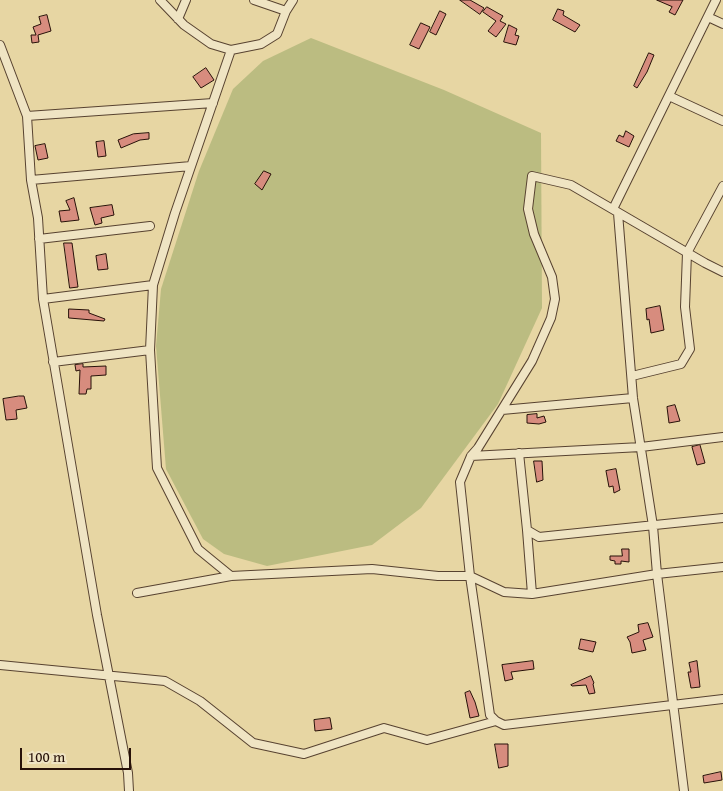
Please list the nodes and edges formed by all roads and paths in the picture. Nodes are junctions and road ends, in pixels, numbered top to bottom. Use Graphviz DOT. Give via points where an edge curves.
graph roads {
  1 [pos="160,0"];
  2 [pos="186,0"];
  3 [pos="254,0"];
  4 [pos="293,0"];
  5 [pos="716,0"];
  6 [pos="286,11"];
  7 [pos="708,17"];
  8 [pos="178,19"];
  9 [pos="723,24"];
  10 [pos="0,44"];
  11 [pos="231,50"];
  12 [pos="669,96"];
  13 [pos="213,103"];
  14 [pos="27,116"];
  15 [pos="723,120"];
  16 [pos="191,166"];
  17 [pos="30,180"];
  18 [pos="723,186"];
  19 [pos="615,211"];
  20 [pos="150,226"];
  21 [pos="39,239"];
  22 [pos="687,252"];
  23 [pos="723,272"];
  24 [pos="153,285"];
  25 [pos="43,299"];
  26 [pos="150,350"];
  27 [pos="53,362"];
  28 [pos="632,376"];
  29 [pos="633,398"];
  30 [pos="502,410"];
  31 [pos="723,436"];
  32 [pos="641,446"];
  33 [pos="519,453"];
  34 [pos="471,456"];
  35 [pos="723,518"];
  36 [pos="653,526"];
  37 [pos="527,530"];
  38 [pos="723,567"];
  39 [pos="658,574"];
  40 [pos="231,576"];
  41 [pos="470,576"];
  42 [pos="137,593"];
  43 [pos="532,594"];
  44 [pos="0,665"];
  45 [pos="109,675"];
  46 [pos="723,699"];
  47 [pos="674,706"];
  48 [pos="496,721"];
  49 [pos="129,791"];
  50 [pos="684,791"];
  1 -- 8 [label="street"];
  2 -- 8 [label="street"];
  3 -- 6 [label="street"];
  4 -- 6 [label="street"];
  5 -- 7 [label="street"];
  6 -- 11 [label="street" via="277,34 261,44"];
  7 -- 9 [label="street"];
  7 -- 12 [label="street"];
  8 -- 11 [label="street" via="211,44"];
  10 -- 14 [label="street"];
  11 -- 13 [label="street"];
  12 -- 15 [label="street"];
  12 -- 19 [label="street"];
  13 -- 14 [label="street"];
  13 -- 16 [label="street"];
  14 -- 17 [label="street"];
  16 -- 17 [label="street"];
  16 -- 24 [label="street"];
  17 -- 21 [label="street"];
  18 -- 22 [label="street"];
  19 -- 22 [label="street"];
  19 -- 28 [label="street"];
  19 -- 30 [label="street" via="571,185 532,176 528,209 534,234 552,277 555,299 551,318 532,361"];
  20 -- 21 [label="street"];
  21 -- 25 [label="street"];
  22 -- 23 [label="street"];
  22 -- 28 [label="street" via="685,307 690,349 681,364"];
  24 -- 25 [label="street"];
  24 -- 26 [label="street"];
  25 -- 27 [label="street"];
  26 -- 27 [label="street"];
  26 -- 40 [label="street" via="157,468 198,549"];
  27 -- 45 [label="street"];
  28 -- 29 [label="street"];
  29 -- 30 [label="street"];
  29 -- 32 [label="street"];
  30 -- 34 [label="street"];
  31 -- 32 [label="street"];
  32 -- 33 [label="street"];
  32 -- 36 [label="street"];
  33 -- 34 [label="street"];
  33 -- 37 [label="street"];
  34 -- 41 [label="street" via="460,482"];
  35 -- 36 [label="street"];
  36 -- 37 [label="street" via="539,537"];
  36 -- 39 [label="street"];
  37 -- 43 [label="street"];
  38 -- 39 [label="street"];
  39 -- 43 [label="street"];
  39 -- 47 [label="street"];
  40 -- 41 [label="street" via="372,570"];
  40 -- 42 [label="street"];
  41 -- 43 [label="street" via="504,592"];
  41 -- 48 [label="street" via="490,715"];
  44 -- 45 [label="street"];
  45 -- 48 [label="street" via="165,681 200,701 253,743 304,754 384,728 427,740"];
  45 -- 49 [label="street"];
  46 -- 47 [label="street"];
  47 -- 48 [label="street" via="504,725"];
  47 -- 50 [label="street"];
}
